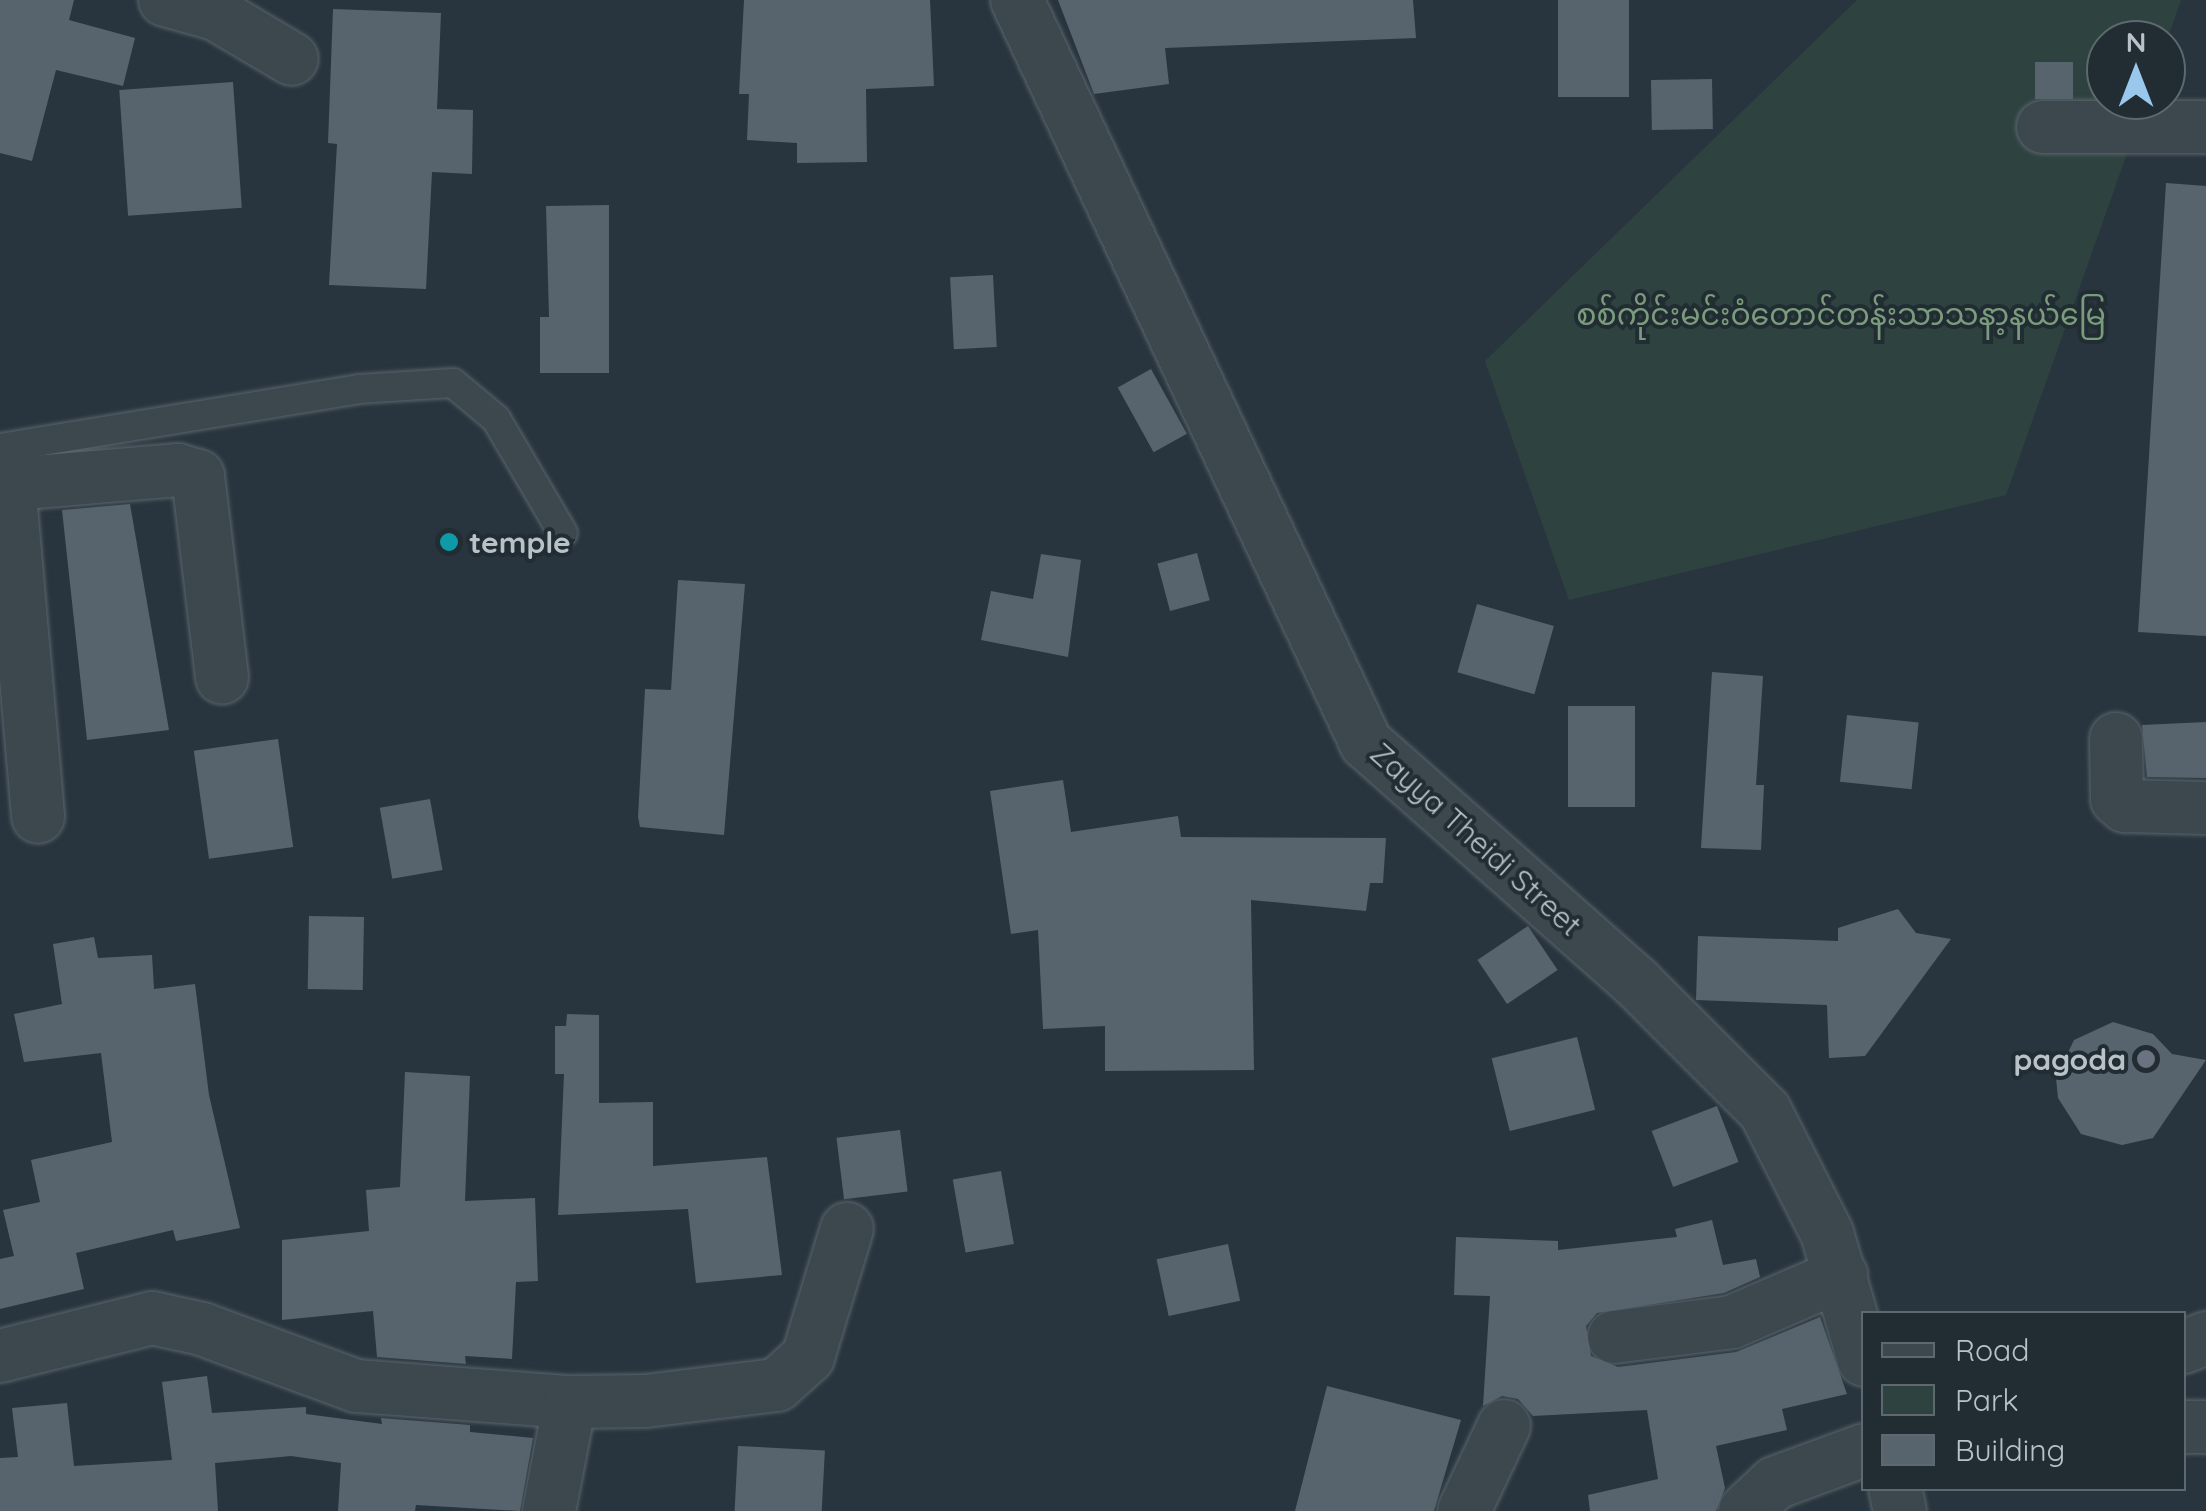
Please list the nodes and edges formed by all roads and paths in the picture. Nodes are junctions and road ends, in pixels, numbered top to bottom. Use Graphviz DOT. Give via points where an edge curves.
graph roads {
  1 [pos="165,0"];
  2 [pos="1018,0"];
  3 [pos="223,7"];
  4 [pos="292,59"];
  5 [pos="2043,127"];
  6 [pos="2206,127"];
  7 [pos="3,472"];
  8 [pos="563,533"];
  9 [pos="8,635"];
  10 [pos="222,678"];
  11 [pos="2116,740"];
  12 [pos="2206,808"];
  13 [pos="38,817"];
  14 [pos="847,1229"];
  15 [pos="1842,1275"];
  16 [pos="1614,1337"];
  17 [pos="1861,1348"];
  18 [pos="0,1356"];
  19 [pos="570,1402"];
  20 [pos="1504,1426"];
  21 [pos="1861,1451"];
  22 [pos="549,1511"];
  23 [pos="1464,1511"];
  24 [pos="1745,1511"];
  1 -- 3 [label="street"];
  2 -- 15 [label="street, Zayya Theidi Street" via="1366,744 1636,982 1765,1111"];
  3 -- 4 [label="street"];
  5 -- 6 [label="street"];
  7 -- 8 [label="lane" via="359,388 453,383 496,419"];
  7 -- 9 [label="street"];
  7 -- 10 [label="street" via="178,470 198,476"];
  9 -- 13 [label="street"];
  11 -- 12 [label="street" via="2117,800 2125,806"];
  14 -- 19 [label="street" via="808,1357 777,1385 646,1401"];
  15 -- 16 [label="street" via="1732,1322"];
  15 -- 17 [label="street, Zayya Theidi Street"];
  18 -- 19 [label="street" via="152,1318 202,1328 356,1386"];
  19 -- 22 [label="street"];
  20 -- 23 [label="street"];
  21 -- 24 [label="street" via="1775,1483"];
}
